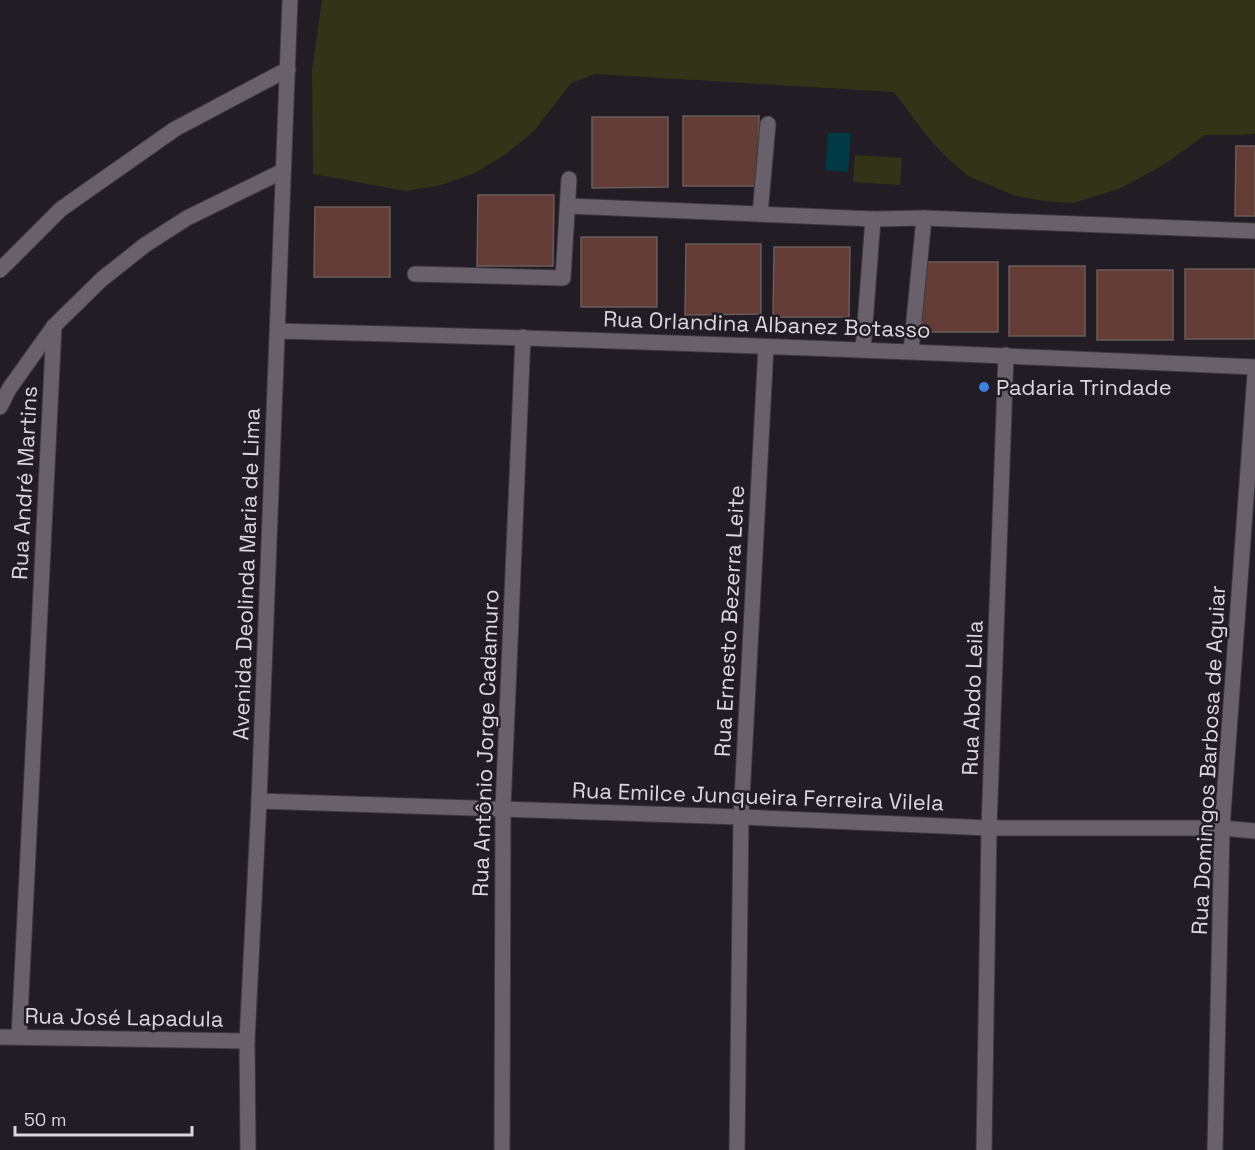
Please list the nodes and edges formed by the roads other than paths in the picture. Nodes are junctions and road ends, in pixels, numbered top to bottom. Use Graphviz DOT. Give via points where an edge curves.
graph roads {
  1 [pos="290,0"];
  2 [pos="288,69"];
  3 [pos="768,124"];
  4 [pos="283,171"];
  5 [pos="569,179"];
  6 [pos="568,206"];
  7 [pos="760,214"];
  8 [pos="924,218"];
  9 [pos="873,219"];
  10 [pos="1255,231"];
  11 [pos="0,270"];
  12 [pos="415,274"];
  13 [pos="54,327"];
  14 [pos="278,331"];
  15 [pos="523,337"];
  16 [pos="766,347"];
  17 [pos="863,350"];
  18 [pos="911,351"];
  19 [pos="1006,356"];
  20 [pos="1255,367"];
  21 [pos="1255,374"];
  22 [pos="0,407"];
  23 [pos="260,801"];
  24 [pos="502,808"];
  25 [pos="741,817"];
  26 [pos="989,828"];
  27 [pos="1222,828"];
  28 [pos="1255,831"];
  29 [pos="0,1037"];
  30 [pos="19,1037"];
  31 [pos="247,1041"];
  32 [pos="248,1150"];
  33 [pos="502,1150"];
  34 [pos="737,1150"];
  35 [pos="984,1150"];
  36 [pos="1215,1150"];
  1 -- 2 [label="street, Avenida Deolinda Maria de Lima"];
  2 -- 4 [label="street, Avenida Deolinda Maria de Lima"];
  2 -- 11 [label="street" via="175,129 61,209"];
  3 -- 7 [label="street"];
  4 -- 13 [label="street" via="187,218 145,245 102,279"];
  4 -- 14 [label="street, Avenida Deolinda Maria de Lima"];
  5 -- 6 [label="street"];
  6 -- 7 [label="street"];
  6 -- 12 [label="street" via="563,278"];
  7 -- 9 [label="street"];
  8 -- 9 [label="street"];
  8 -- 10 [label="street"];
  8 -- 18 [label="street"];
  9 -- 17 [label="street"];
  13 -- 22 [label="street"];
  13 -- 30 [label="street, Rua André Martins"];
  14 -- 15 [label="street, Rua Orlandina Albanez Botasso"];
  14 -- 23 [label="street, Avenida Deolinda Maria de Lima"];
  15 -- 16 [label="street, Rua Orlandina Albanez Botasso"];
  15 -- 24 [label="street, Rua Antônio Jorge Cadamuro"];
  16 -- 17 [label="street, Rua Orlandina Albanez Botasso"];
  16 -- 25 [label="street, Rua Ernesto Bezerra Leite"];
  17 -- 18 [label="street, Rua Orlandina Albanez Botasso"];
  18 -- 19 [label="street, Rua Orlandina Albanez Botasso"];
  19 -- 20 [label="street, Rua Orlandina Albanez Botasso"];
  19 -- 26 [label="street, Rua Abdo Leila"];
  21 -- 27 [label="street, Rua Domingos Barbosa de Aguiar"];
  23 -- 24 [label="street, Rua Emilce Junqueira Ferreira Vilela"];
  23 -- 31 [label="street, Avenida Deolinda Maria de Lima"];
  24 -- 25 [label="street, Rua Emilce Junqueira Ferreira Vilela"];
  24 -- 33 [label="street, Rua Antônio Jorge Cadamuro"];
  25 -- 26 [label="street, Rua Emilce Junqueira Ferreira Vilela"];
  25 -- 34 [label="street, Rua Ernesto Bezerra Leite"];
  26 -- 27 [label="street, Rua Emilce Junqueira Ferreira Vilela"];
  26 -- 35 [label="street, Rua Abdo Leila"];
  27 -- 28 [label="street, Rua Emilce Junqueira Ferreira Vilela"];
  27 -- 36 [label="street, Rua Domingos Barbosa de Aguiar"];
  29 -- 30 [label="street, Rua José Lapadula"];
  30 -- 31 [label="street, Rua José Lapadula"];
  31 -- 32 [label="street, Avenida Deolinda Maria de Lima"];
}
